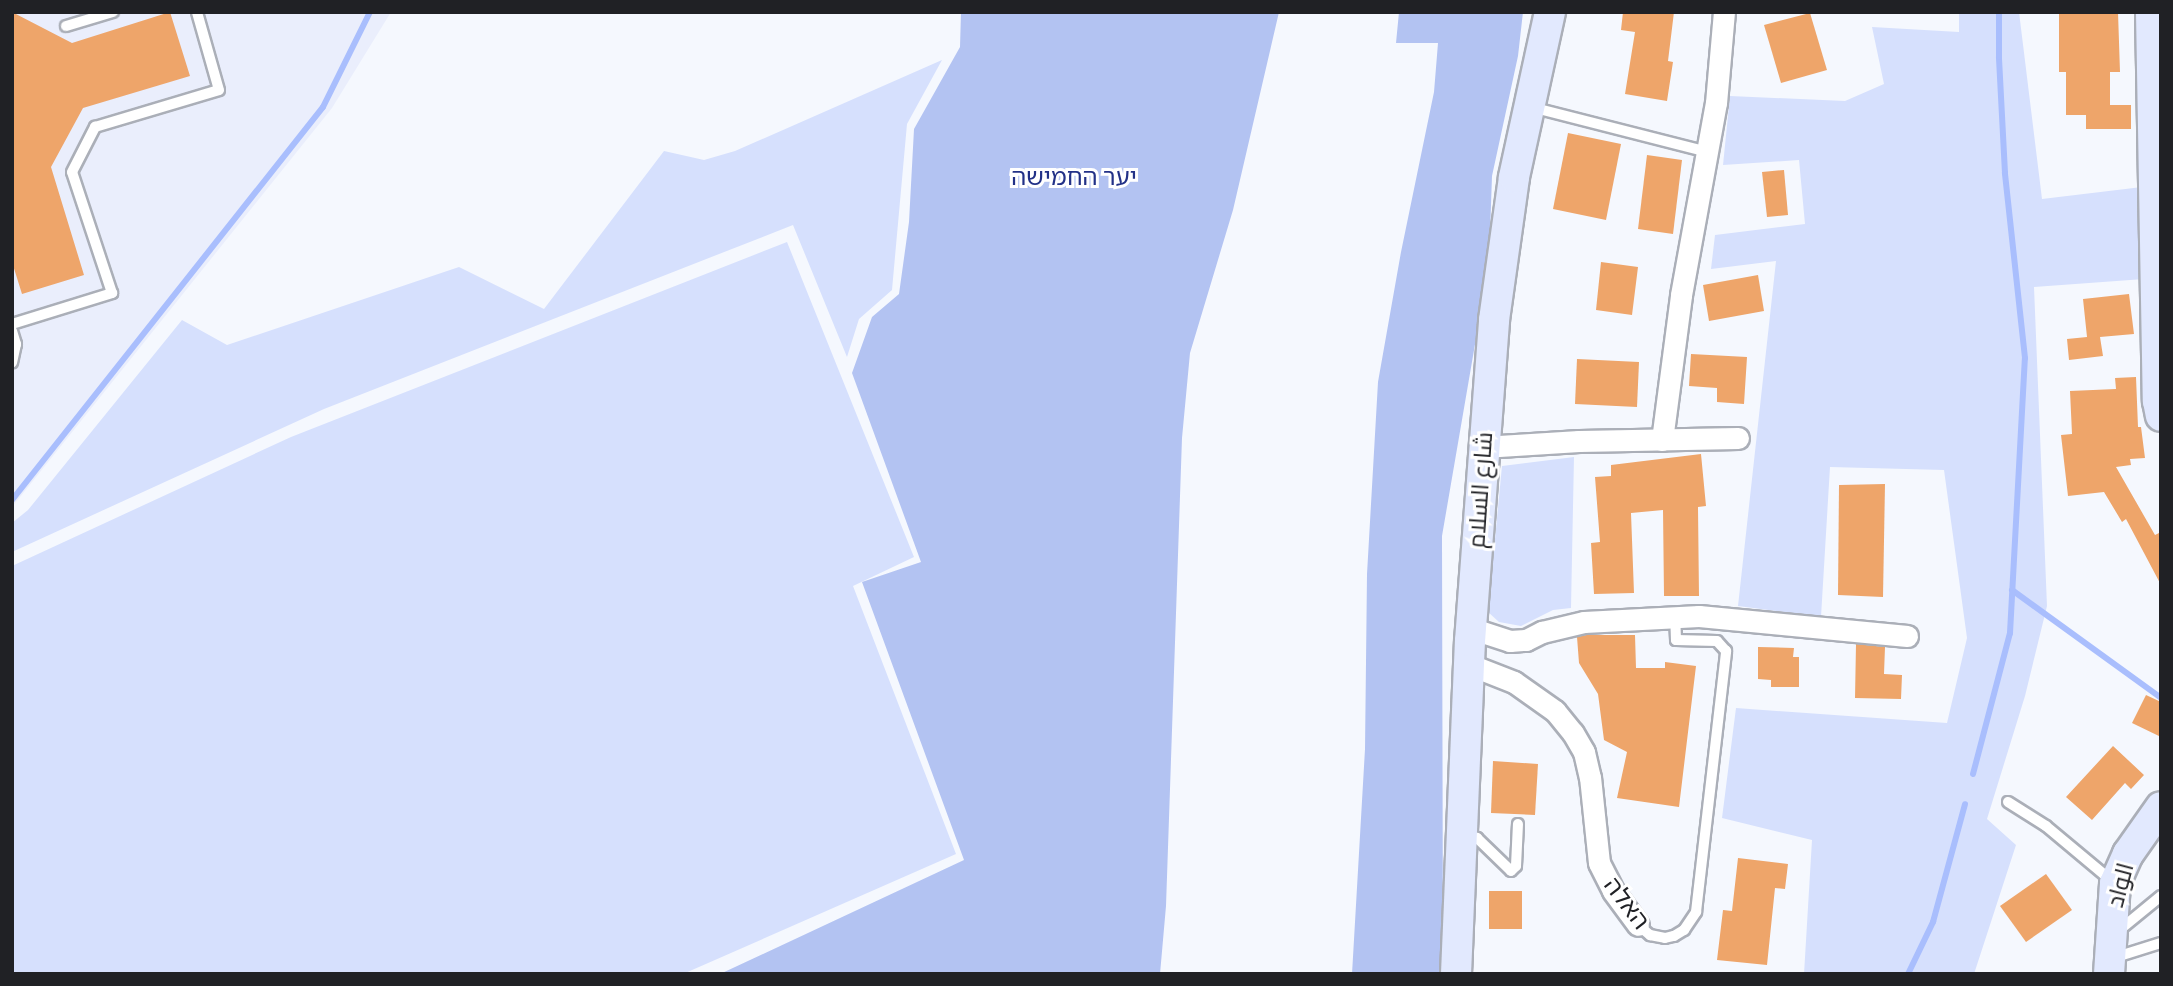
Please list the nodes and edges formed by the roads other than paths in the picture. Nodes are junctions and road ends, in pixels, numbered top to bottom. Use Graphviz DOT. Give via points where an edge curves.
graph roads {
  1 [pos="113,12"];
  2 [pos="197,12"];
  3 [pos="1550,12"];
  4 [pos="1724,12"];
  5 [pos="2151,12"];
  6 [pos="66,26"];
  7 [pos="1529,107"];
  8 [pos="2157,145"];
  9 [pos="1708,152"];
  10 [pos="2159,288"];
  11 [pos="12,324"];
  12 [pos="12,331"];
  13 [pos="12,363"];
  14 [pos="2161,416"];
  15 [pos="1738,438"];
  16 [pos="1662,440"];
  17 [pos="1483,447"];
  18 [pos="1675,617"];
  19 [pos="1470,628"];
  20 [pos="1907,636"];
  21 [pos="1468,664"];
  22 [pos="2008,802"];
  23 [pos="2161,807"];
  24 [pos="1518,824"];
  25 [pos="1461,834"];
  26 [pos="2115,883"];
  27 [pos="2161,896"];
  28 [pos="1638,925"];
  29 [pos="2161,943"];
  30 [pos="2110,957"];
  31 [pos="1456,974"];
  1 -- 6 [label="lane"];
  2 -- 11 [label="lane" via="219,90 95,127 72,172 112,293"];
  3 -- 7 [label="main road, شارع السلام"];
  4 -- 9 [label="street"];
  5 -- 8 [label="main road"];
  7 -- 9 [label="lane"];
  7 -- 17 [label="main road, شارع السلام" via="1503,243"];
  8 -- 10 [label="main road"];
  9 -- 16 [label="street" via="1681,295"];
  10 -- 14 [label="main road"];
  12 -- 13 [label="lane" via="16,344"];
  15 -- 16 [label="street"];
  16 -- 17 [label="street"];
  17 -- 19 [label="main road, شارع السلام"];
  18 -- 19 [label="street" via="1584,622 1510,641"];
  18 -- 20 [label="street"];
  18 -- 28 [label="lane, האלה" via="1676,640 1717,641 1726,651 1696,912 1674,936 1650,935"];
  19 -- 21 [label="main road, شارع السلام"];
  21 -- 25 [label="main road, شارع السلام"];
  21 -- 28 [label="street, האלה" via="1514,682 1555,711 1573,733 1590,777 1599,863"];
  22 -- 26 [label="lane" via="2046,826"];
  23 -- 26 [label="main road, الواد" via="2128,854"];
  24 -- 25 [label="lane" via="1517,866 1511,871 1476,838"];
  25 -- 31 [label="main road, شارع السلام"];
  26 -- 30 [label="main road, الواد"];
  27 -- 30 [label="lane"];
  29 -- 30 [label="lane"];
}
